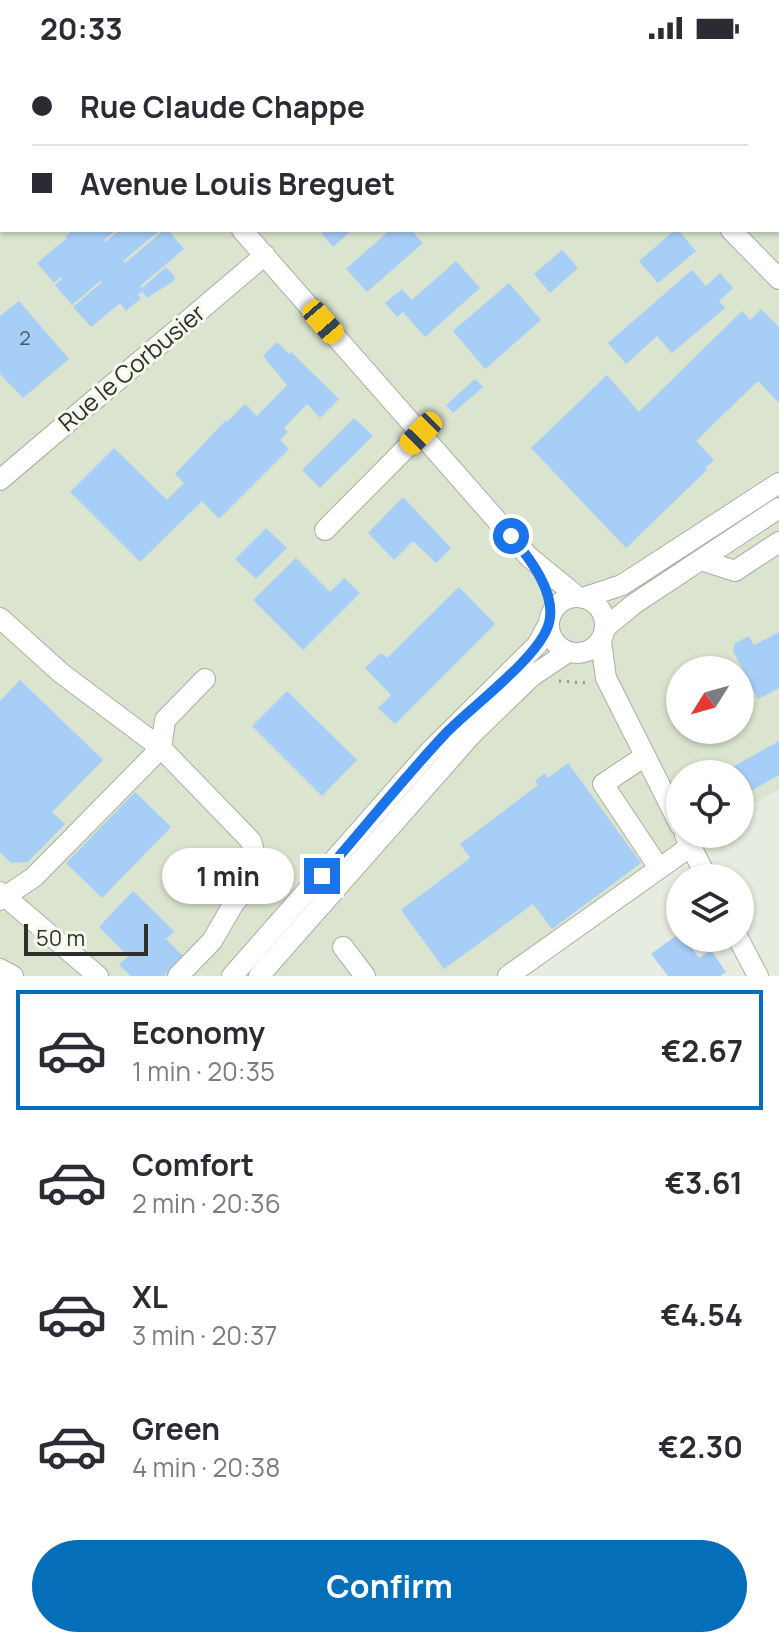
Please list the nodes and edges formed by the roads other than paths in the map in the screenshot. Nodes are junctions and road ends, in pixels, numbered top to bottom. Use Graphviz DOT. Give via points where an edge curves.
graph roads {
  1 [pos="244,232"];
  2 [pos="733,232"];
  3 [pos="265,255"];
  4 [pos="779,279"];
  5 [pos="421,433"];
  6 [pos="0,480"];
  7 [pos="779,483"];
  8 [pos="779,508"];
  9 [pos="325,530"];
  10 [pos="779,542"];
  11 [pos="529,557"];
  12 [pos="701,560"];
  13 [pos="581,597"];
  14 [pos="0,618"];
  15 [pos="550,620"];
  16 [pos="603,634"];
  17 [pos="570,652"];
  18 [pos="205,679"];
  19 [pos="617,703"];
  20 [pos="161,748"];
  21 [pos="645,756"];
  22 [pos="666,797"];
  23 [pos="680,848"];
  24 [pos="659,868"];
  25 [pos="2,896"];
  26 [pos="343,947"];
  27 [pos="745,952"];
  28 [pos="0,969"];
  29 [pos="13,976"];
  30 [pos="98,976"];
  31 [pos="178,976"];
  32 [pos="232,976"];
  33 [pos="259,976"];
  34 [pos="365,976"];
  35 [pos="508,976"];
  36 [pos="758,976"];
  1 -- 3 [label="street"];
  2 -- 4 [label="street"];
  3 -- 5 [label="street"];
  3 -- 6 [label="street, Rue le Corbusier"];
  5 -- 9 [label="street"];
  5 -- 11 [label="street"];
  7 -- 13 [label="street" via="622,585"];
  8 -- 12 [label="street"];
  10 -- 12 [label="street" via="735,571"];
  11 -- 13 [label="street"];
  11 -- 15 [label="street" via="550,603"];
  12 -- 16 [label="street" via="634,604"];
  13 -- 15 [label="street" via="557,605"];
  13 -- 16 [label="street" via="597,606 605,620"];
  14 -- 20 [label="street" via="61,673"];
  15 -- 17 [label="street" via="554,641"];
  15 -- 32 [label="street" via="537,645 439,741"];
  16 -- 17 [label="street" via="588,651"];
  16 -- 19 [label="street" via="606,678"];
  17 -- 19 [label="street"];
  17 -- 33 [label="street" via="532,676 472,734"];
  18 -- 20 [label="street" via="165,720"];
  19 -- 21 [label="street"];
  20 -- 25 [label="street" via="34,877"];
  20 -- 31 [label="street" via="251,841 260,874 234,903 212,941"];
  21 -- 22 [label="street"];
  21 -- 24 [label="street" via="603,784"];
  23 -- 24 [label="street"];
  24 -- 35 [label="street"];
  25 -- 30 [label="street"];
  26 -- 34 [label="street"];
  27 -- 36 [label="street"];
  28 -- 29 [label="street"];
}
